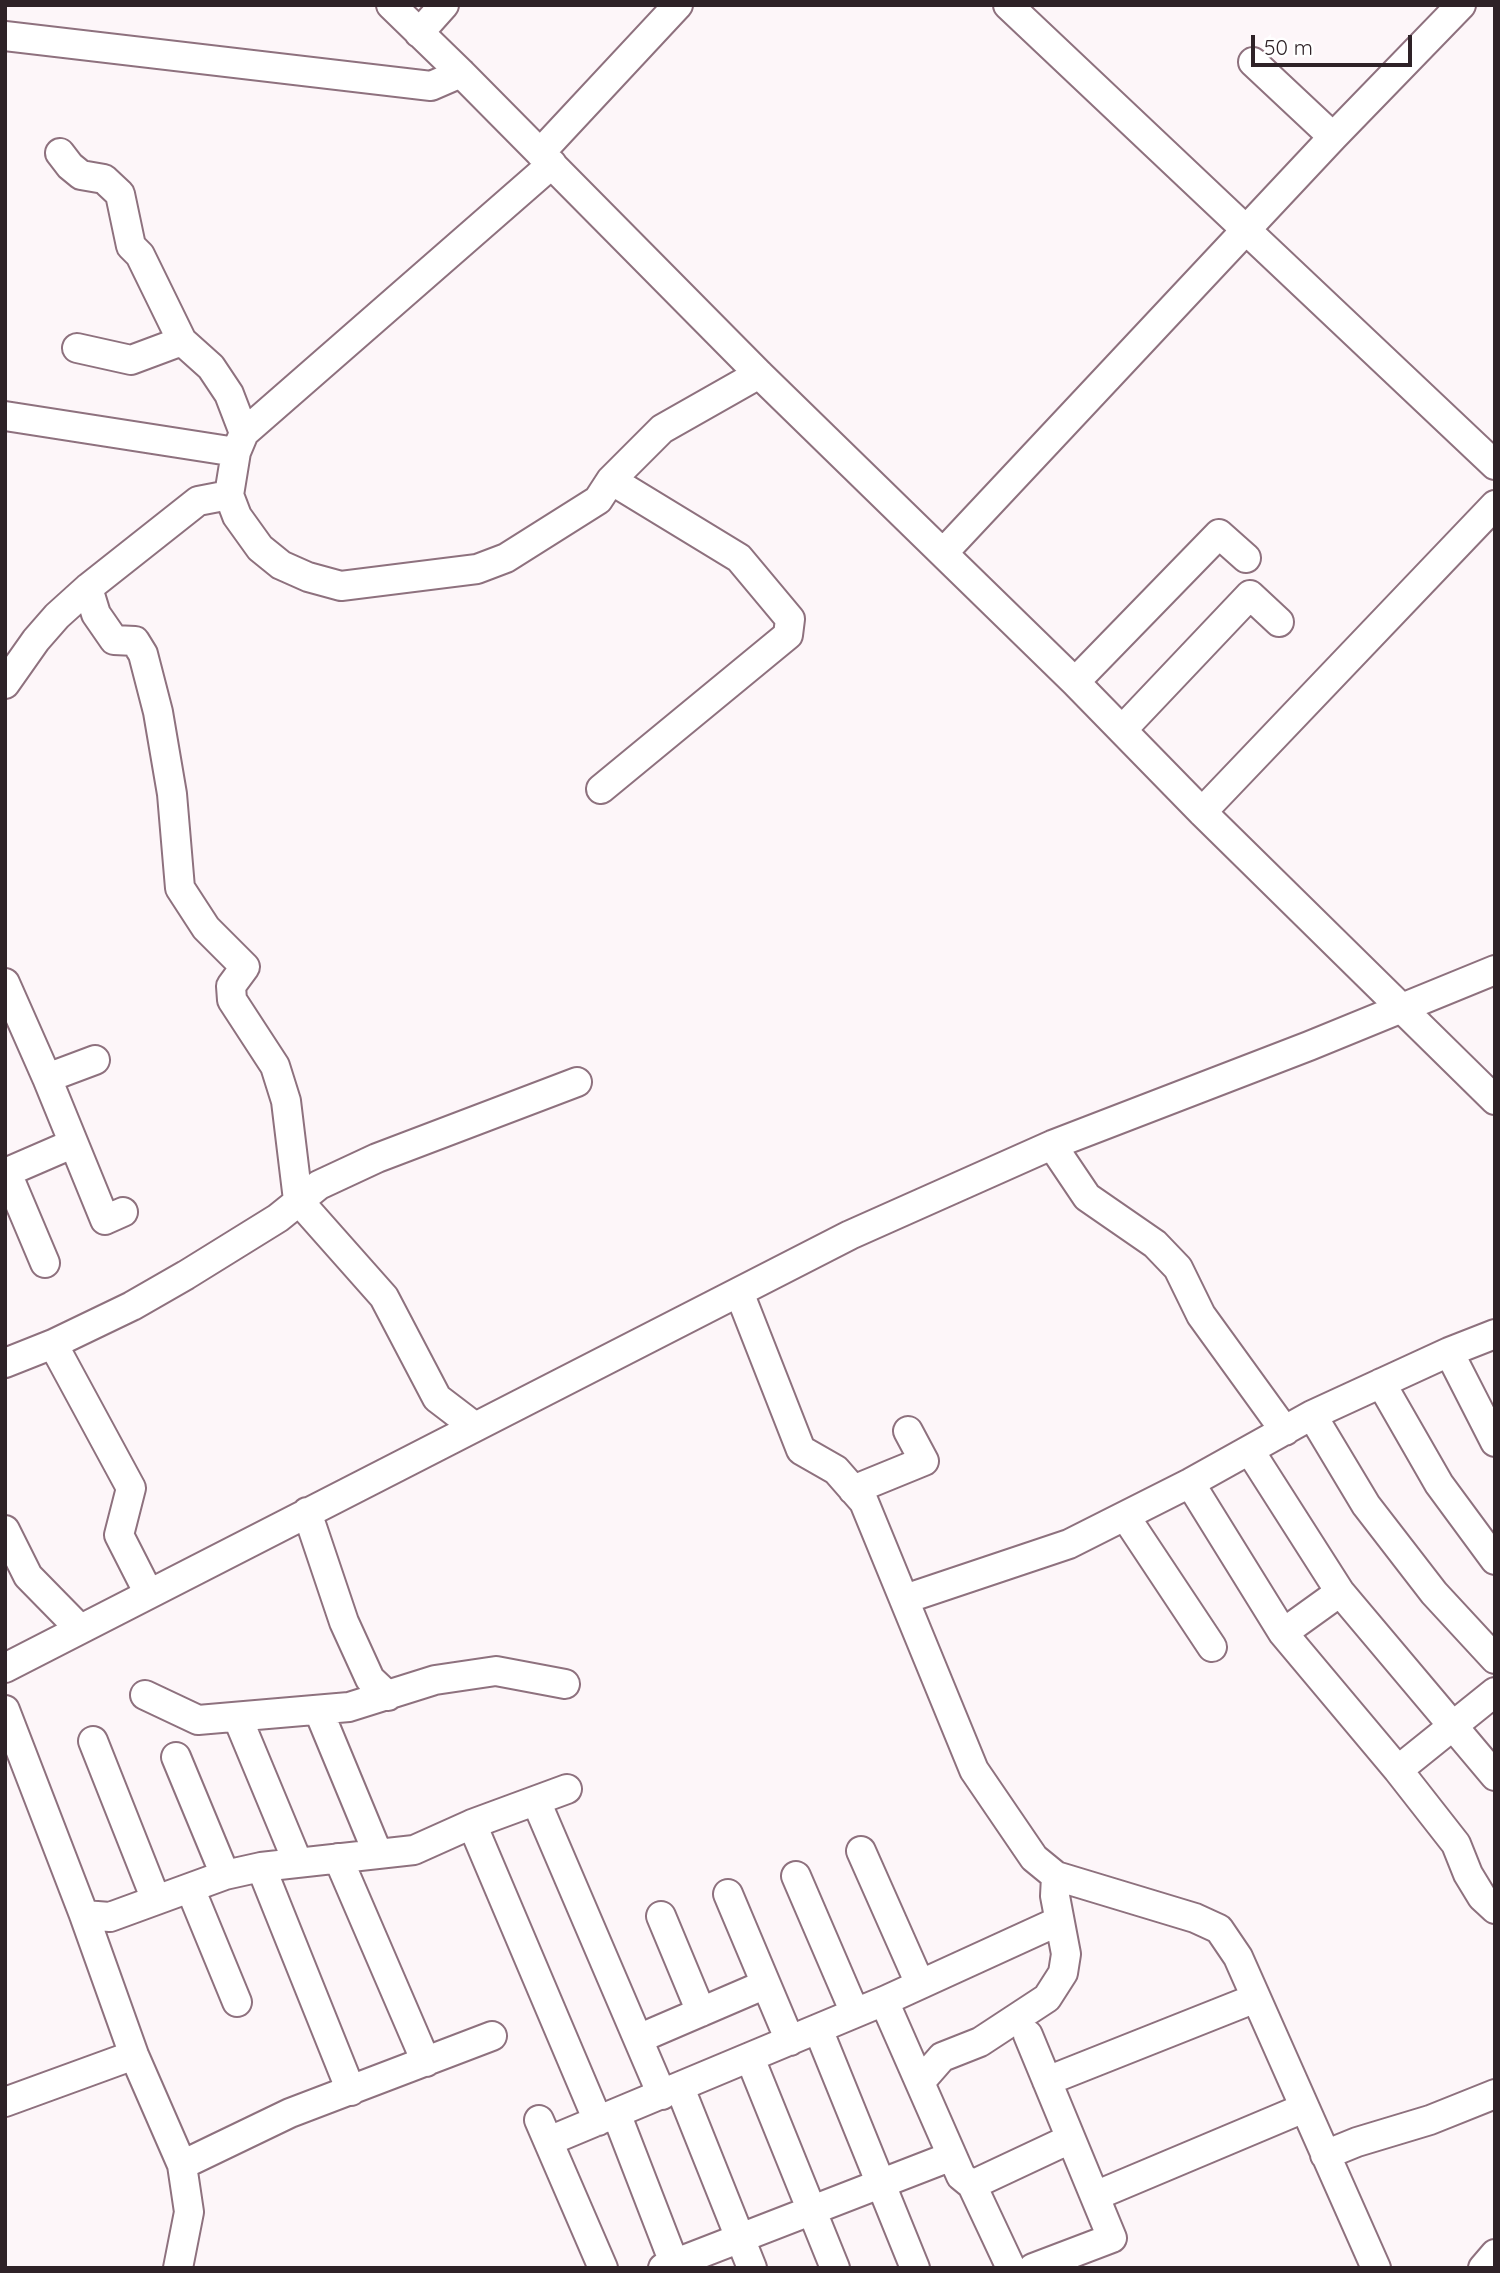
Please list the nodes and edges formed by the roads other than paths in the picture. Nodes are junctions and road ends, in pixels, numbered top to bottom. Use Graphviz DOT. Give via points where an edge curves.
graph roads {
  1 [pos="390,5"];
  2 [pos="444,5"];
  3 [pos="678,5"];
  4 [pos="1008,5"];
  5 [pos="1461,5"];
  6 [pos="419,33"];
  7 [pos="5,36"];
  8 [pos="1253,62"];
  9 [pos="461,73"];
  10 [pos="1333,137"];
  11 [pos="60,153"];
  12 [pos="546,159"];
  13 [pos="1245,230"];
  14 [pos="182,341"];
  15 [pos="76,348"];
  16 [pos="759,374"];
  17 [pos="5,416"];
  18 [pos="240,442"];
  19 [pos="1495,466"];
  20 [pos="611,480"];
  21 [pos="229,495"];
  22 [pos="1495,505"];
  23 [pos="943,553"];
  24 [pos="1246,558"];
  25 [pos="88,588"];
  26 [pos="1279,622"];
  27 [pos="1075,682"];
  28 [pos="5,684"];
  29 [pos="1122,730"];
  30 [pos="601,789"];
  31 [pos="1202,812"];
  32 [pos="1495,970"];
  33 [pos="11,980"];
  34 [pos="1403,1007"];
  35 [pos="15,1032"];
  36 [pos="94,1060"];
  37 [pos="47,1078"];
  38 [pos="577,1082"];
  39 [pos="1495,1100"];
  40 [pos="72,1144"];
  41 [pos="1052,1145"];
  42 [pos="6,1173"];
  43 [pos="298,1200"];
  44 [pos="123,1212"];
  45 [pos="45,1263"];
  46 [pos="739,1292"];
  47 [pos="1495,1334"];
  48 [pos="52,1344"];
  49 [pos="1449,1352"];
  50 [pos="5,1363"];
  51 [pos="1381,1383"];
  52 [pos="1312,1415"];
  53 [pos="475,1427"];
  54 [pos="1285,1431"];
  55 [pos="908,1432"];
  56 [pos="1495,1442"];
  57 [pos="1250,1451"];
  58 [pos="1190,1483"];
  59 [pos="853,1490"];
  60 [pos="307,1513"];
  61 [pos="1125,1516"];
  62 [pos="5,1530"];
  63 [pos="1494,1556"];
  64 [pos="1340,1592"];
  65 [pos="149,1594"];
  66 [pos="905,1599"];
  67 [pos="80,1629"];
  68 [pos="1283,1633"];
  69 [pos="1212,1647"];
  70 [pos="1495,1659"];
  71 [pos="5,1668"];
  72 [pos="565,1684"];
  73 [pos="1495,1692"];
  74 [pos="145,1695"];
  75 [pos="388,1696"];
  76 [pos="5,1710"];
  77 [pos="322,1719"];
  78 [pos="1453,1724"];
  79 [pos="241,1726"];
  80 [pos="93,1741"];
  81 [pos="176,1757"];
  82 [pos="1398,1770"];
  83 [pos="1495,1776"];
  84 [pos="567,1790"];
  85 [pos="536,1801"];
  86 [pos="472,1824"];
  87 [pos="861,1851"];
  88 [pos="378,1854"];
  89 [pos="338,1858"];
  90 [pos="298,1863"];
  91 [pos="261,1867"];
  92 [pos="225,1875"];
  93 [pos="796,1876"];
  94 [pos="1056,1876"];
  95 [pos="190,1888"];
  96 [pos="728,1894"];
  97 [pos="156,1900"];
  98 [pos="1495,1909"];
  99 [pos="84,1915"];
  100 [pos="661,1916"];
  101 [pos="1059,1921"];
  102 [pos="766,1984"];
  103 [pos="920,1984"];
  104 [pos="1256,1998"];
  105 [pos="884,2001"];
  106 [pos="237,2002"];
  107 [pos="701,2012"];
  108 [pos="856,2013"];
  109 [pos="818,2029"];
  110 [pos="1028,2035"];
  111 [pos="492,2036"];
  112 [pos="638,2039"];
  113 [pos="790,2041"];
  114 [pos="134,2055"];
  115 [pos="750,2058"];
  116 [pos="426,2062"];
  117 [pos="920,2081"];
  118 [pos="1047,2081"];
  119 [pos="351,2091"];
  120 [pos="671,2091"];
  121 [pos="1495,2094"];
  122 [pos="5,2102"];
  123 [pos="1304,2108"];
  124 [pos="607,2117"];
  125 [pos="1070,2139"];
  126 [pos="1325,2155"];
  127 [pos="952,2156"];
  128 [pos="182,2165"];
  129 [pos="880,2184"];
  130 [pos="972,2185"];
  131 [pos="1095,2196"];
  132 [pos="812,2210"];
  133 [pos="740,2238"];
  134 [pos="1495,2254"];
  135 [pos="671,2266"];
  136 [pos="178,2268"];
  137 [pos="603,2268"];
  138 [pos="752,2268"];
  139 [pos="835,2268"];
  140 [pos="915,2268"];
  141 [pos="1011,2268"];
  142 [pos="1033,2268"];
  143 [pos="1376,2268"];
  144 [pos="1483,2268"];
  1 -- 6 [label="street"];
  2 -- 6 [label="street"];
  3 -- 12 [label="street"];
  4 -- 13 [label="street"];
  5 -- 10 [label="street"];
  6 -- 9 [label="street"];
  7 -- 9 [label="street" via="431,86"];
  8 -- 10 [label="street"];
  9 -- 12 [label="street"];
  10 -- 13 [label="street"];
  11 -- 14 [label="street" via="81,175 104,179 120,194 131,246 141,256"];
  12 -- 16 [label="street"];
  12 -- 18 [label="street"];
  13 -- 19 [label="street"];
  13 -- 23 [label="street"];
  14 -- 15 [label="street" via="131,360"];
  14 -- 18 [label="street" via="211,367 229,394"];
  16 -- 20 [label="street" via="662,429"];
  16 -- 23 [label="street"];
  17 -- 18 [label="street"];
  18 -- 21 [label="street"];
  20 -- 21 [label="street" via="598,500 506,558 477,569 341,586 308,578 260,548 237,516"];
  20 -- 30 [label="street" via="739,558 790,618 788,635"];
  21 -- 25 [label="street" via="198,501"];
  22 -- 31 [label="street"];
  23 -- 27 [label="street"];
  24 -- 27 [label="street" via="1219,534"];
  25 -- 28 [label="street" via="36,640"];
  25 -- 43 [label="street" via="96,614 114,640 135,641 144,654 173,794 180,888 206,928 245,967 231,986 232,1000 275,1066 286,1101"];
  26 -- 29 [label="street" via="1250,595"];
  27 -- 29 [label="street"];
  29 -- 31 [label="street"];
  31 -- 34 [label="street"];
  32 -- 34 [label="street"];
  33 -- 35 [label="street"];
  34 -- 39 [label="street"];
  34 -- 41 [label="street"];
  35 -- 37 [label="street"];
  36 -- 37 [label="street"];
  37 -- 40 [label="street"];
  38 -- 43 [label="street" via="377,1157 318,1185"];
  40 -- 42 [label="street"];
  40 -- 44 [label="street" via="105,1220"];
  41 -- 46 [label="street" via="850,1235"];
  41 -- 54 [label="street" via="1087,1197 1155,1244 1178,1268 1200,1315"];
  42 -- 45 [label="street"];
  43 -- 48 [label="street" via="278,1218 186,1275"];
  43 -- 53 [label="street" via="384,1297 437,1398"];
  46 -- 53 [label="street"];
  46 -- 59 [label="street" via="801,1450 836,1470"];
  47 -- 49 [label="street"];
  48 -- 50 [label="street"];
  48 -- 65 [label="street" via="131,1488 119,1535"];
  49 -- 51 [label="street"];
  49 -- 56 [label="street"];
  51 -- 52 [label="street"];
  51 -- 63 [label="street" via="1439,1484"];
  52 -- 54 [label="street"];
  52 -- 70 [label="street" via="1366,1506 1434,1593"];
  53 -- 60 [label="street"];
  54 -- 57 [label="street"];
  55 -- 59 [label="street" via="924,1461"];
  57 -- 58 [label="street"];
  57 -- 64 [label="street"];
  58 -- 61 [label="street"];
  58 -- 68 [label="street"];
  59 -- 66 [label="street" via="864,1502"];
  60 -- 65 [label="street"];
  60 -- 75 [label="street" via="344,1622 370,1679"];
  61 -- 66 [label="street" via="1069,1544"];
  61 -- 69 [label="street"];
  62 -- 67 [label="street" via="28,1576"];
  64 -- 68 [label="street"];
  64 -- 78 [label="street"];
  65 -- 67 [label="street"];
  66 -- 94 [label="street" via="974,1770 1034,1858"];
  67 -- 71 [label="street"];
  68 -- 82 [label="street"];
  72 -- 75 [label="street" via="496,1671 435,1680"];
  73 -- 78 [label="street"];
  74 -- 75 [label="street" via="198,1720 349,1707"];
  76 -- 99 [label="street"];
  77 -- 88 [label="street"];
  78 -- 82 [label="street"];
  78 -- 83 [label="street"];
  79 -- 90 [label="street"];
  80 -- 97 [label="street"];
  81 -- 92 [label="street"];
  82 -- 98 [label="street" via="1456,1844 1468,1874"];
  84 -- 85 [label="street"];
  85 -- 86 [label="street"];
  85 -- 112 [label="street"];
  86 -- 88 [label="street" via="414,1850"];
  86 -- 124 [label="street"];
  87 -- 103 [label="street"];
  88 -- 89 [label="street"];
  89 -- 90 [label="street"];
  89 -- 116 [label="street"];
  90 -- 91 [label="street"];
  91 -- 92 [label="street"];
  91 -- 119 [label="street"];
  92 -- 95 [label="street"];
  93 -- 108 [label="street"];
  94 -- 101 [label="street"];
  94 -- 104 [label="street" via="1195,1917 1219,1929 1238,1957"];
  95 -- 97 [label="street"];
  95 -- 106 [label="street"];
  96 -- 102 [label="street"];
  97 -- 99 [label="street" via="110,1917"];
  99 -- 114 [label="street"];
  100 -- 107 [label="street"];
  101 -- 103 [label="street"];
  101 -- 117 [label="street" via="1066,1954 1063,1973 1047,1998 980,2042 942,2057"];
  102 -- 107 [label="street"];
  102 -- 113 [label="street"];
  103 -- 105 [label="street"];
  104 -- 118 [label="street"];
  104 -- 123 [label="street"];
  105 -- 108 [label="street"];
  105 -- 117 [label="street"];
  107 -- 112 [label="street"];
  108 -- 109 [label="street"];
  109 -- 113 [label="street"];
  109 -- 129 [label="street"];
  110 -- 118 [label="street"];
  111 -- 116 [label="street"];
  112 -- 120 [label="street"];
  113 -- 115 [label="street"];
  114 -- 122 [label="street"];
  114 -- 128 [label="street"];
  115 -- 120 [label="street"];
  115 -- 132 [label="street"];
  116 -- 119 [label="street"];
  117 -- 127 [label="street"];
  118 -- 125 [label="street"];
  119 -- 128 [label="street" via="290,2113"];
  120 -- 124 [label="street"];
  120 -- 133 [label="street"];
  121 -- 126 [label="street"];
  123 -- 126 [label="street"];
  123 -- 131 [label="street"];
  124 -- 135 [label="street"];
  124 -- 137 [label="street" via="544,2130"];
  125 -- 130 [label="street"];
  125 -- 131 [label="street"];
  126 -- 143 [label="street"];
  127 -- 129 [label="street"];
  127 -- 130 [label="street" via="961,2176"];
  128 -- 136 [label="street" via="189,2212"];
  129 -- 132 [label="street"];
  129 -- 140 [label="street"];
  130 -- 141 [label="street"];
  131 -- 142 [label="street" via="1112,2238"];
  132 -- 133 [label="street"];
  132 -- 139 [label="street"];
  133 -- 135 [label="street"];
  133 -- 138 [label="street"];
  134 -- 144 [label="street"];
}
